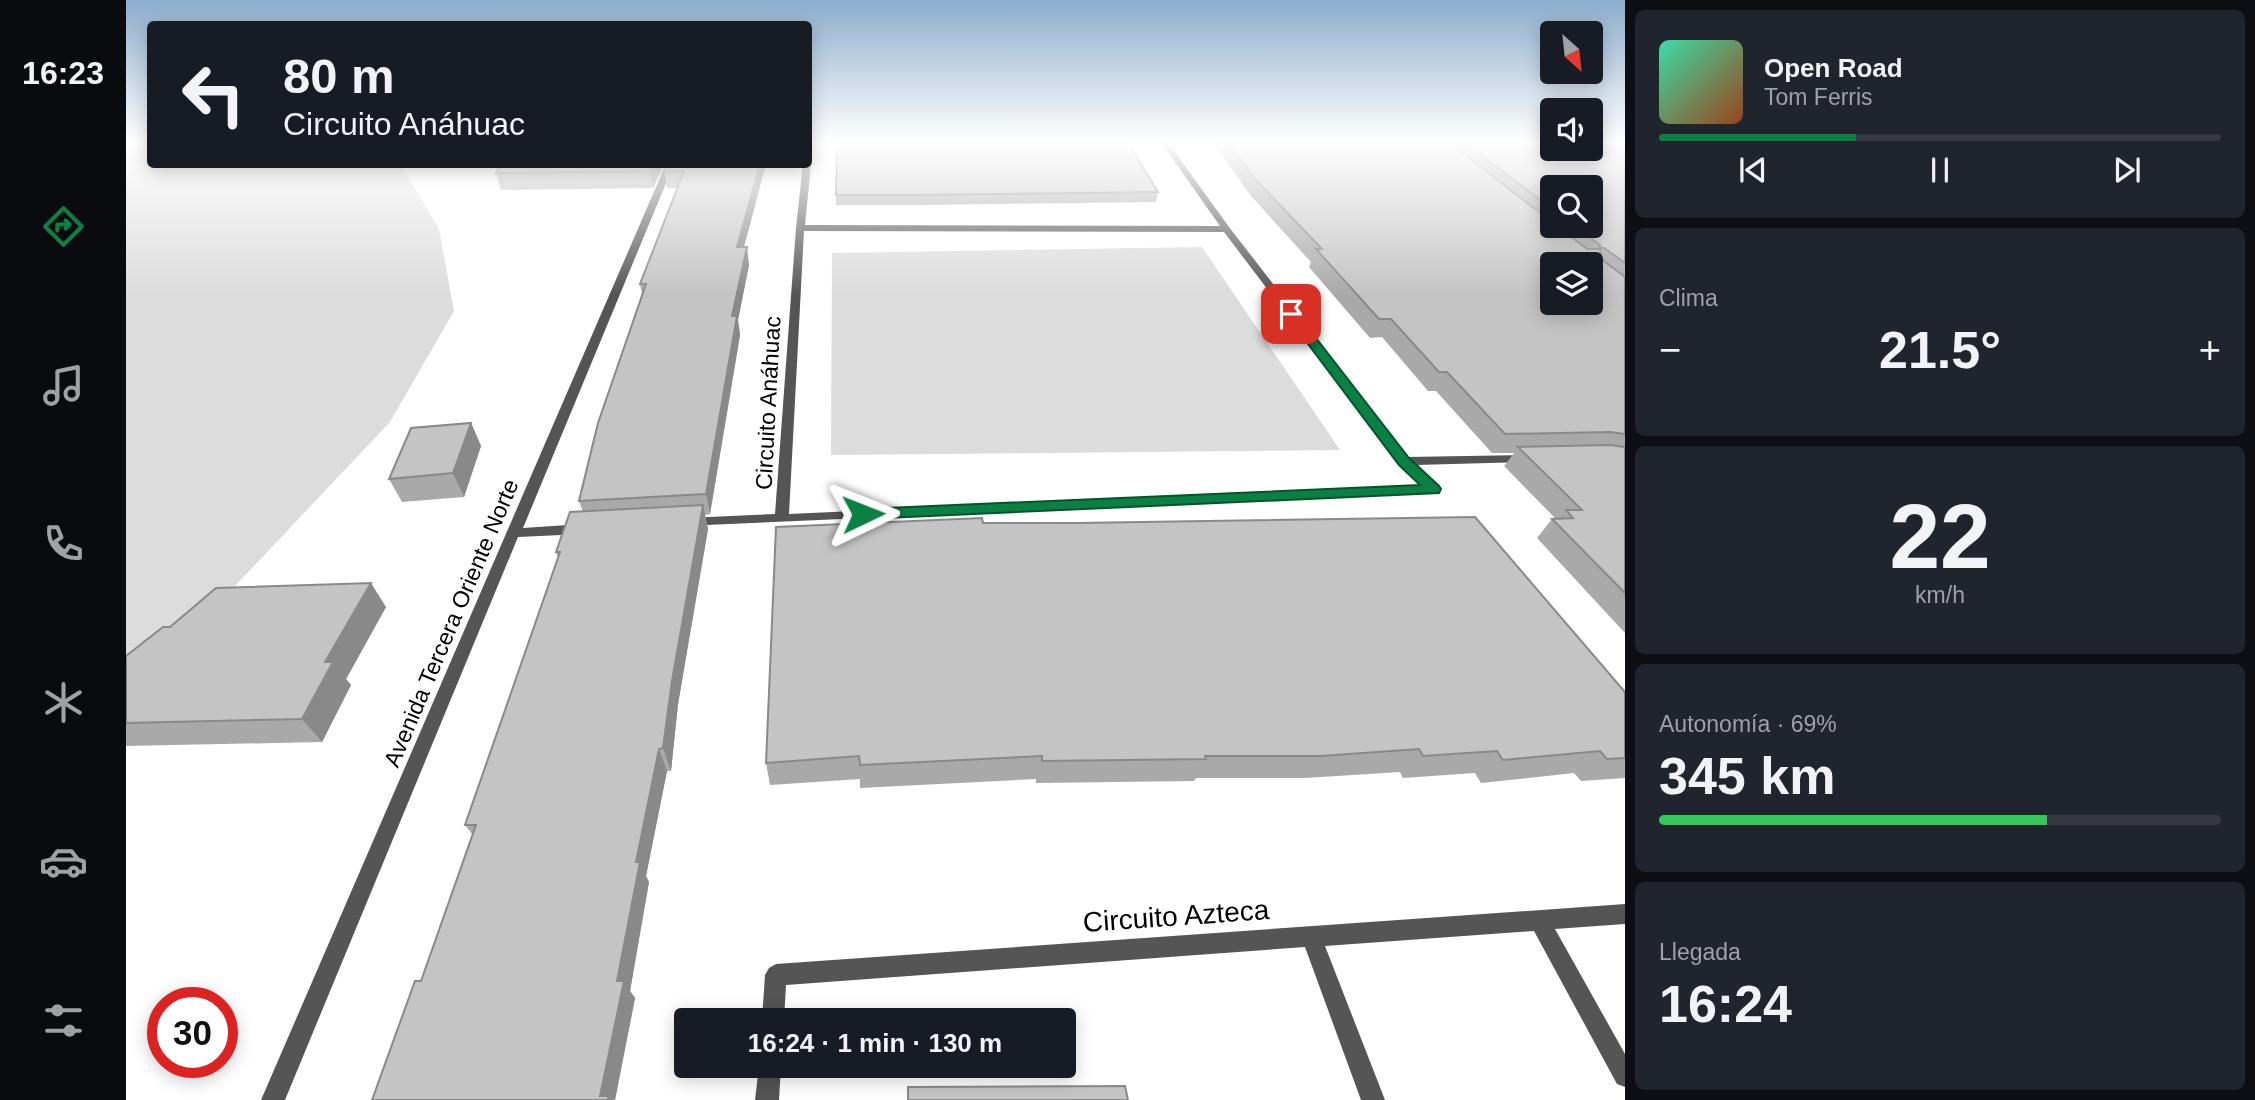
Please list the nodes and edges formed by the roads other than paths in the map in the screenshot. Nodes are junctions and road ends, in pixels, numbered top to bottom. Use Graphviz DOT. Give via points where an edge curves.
graph roads {
  1 [pos="658,192"];
  2 [pos="804,192"];
  3 [pos="1201,192"];
  4 [pos="800,228"];
  5 [pos="1227,229"];
  6 [pos="1540,459"];
  7 [pos="1404,461"];
  8 [pos="782,517"];
  9 [pos="675,524"];
  10 [pos="594,528"];
  11 [pos="514,533"];
  12 [pos="1625,914"];
  13 [pos="1539,920"];
  14 [pos="1311,936"];
  15 [pos="774,1008"];
  16 [pos="1625,1076"];
  17 [pos="769,1078"];
  18 [pos="273,1100"];
  19 [pos="768,1100"];
  20 [pos="1373,1100"];
  1 -- 11 [label="street, Avenida Tercera Oriente Norte"];
  2 -- 4 [label="street, Circuito Anáhuac"];
  3 -- 5 [label="street, Circuito Anáhuac"];
  4 -- 5 [label="street"];
  4 -- 8 [label="street, Circuito Anáhuac"];
  5 -- 7 [label="street, Circuito Anáhuac"];
  6 -- 7 [label="street"];
  7 -- 8 [label="street, Circuito Anáhuac" via="1434,489"];
  8 -- 9 [label="street"];
  10 -- 11 [label="street"];
  11 -- 18 [label="street, Avenida Tercera Oriente Norte"];
  12 -- 13 [label="street, Circuito Azteca"];
  13 -- 14 [label="street, Circuito Azteca"];
  13 -- 16 [label="street"];
  14 -- 15 [label="street, Circuito Azteca" via="776,975"];
  14 -- 20 [label="street"];
  17 -- 19 [label="street"];
}
